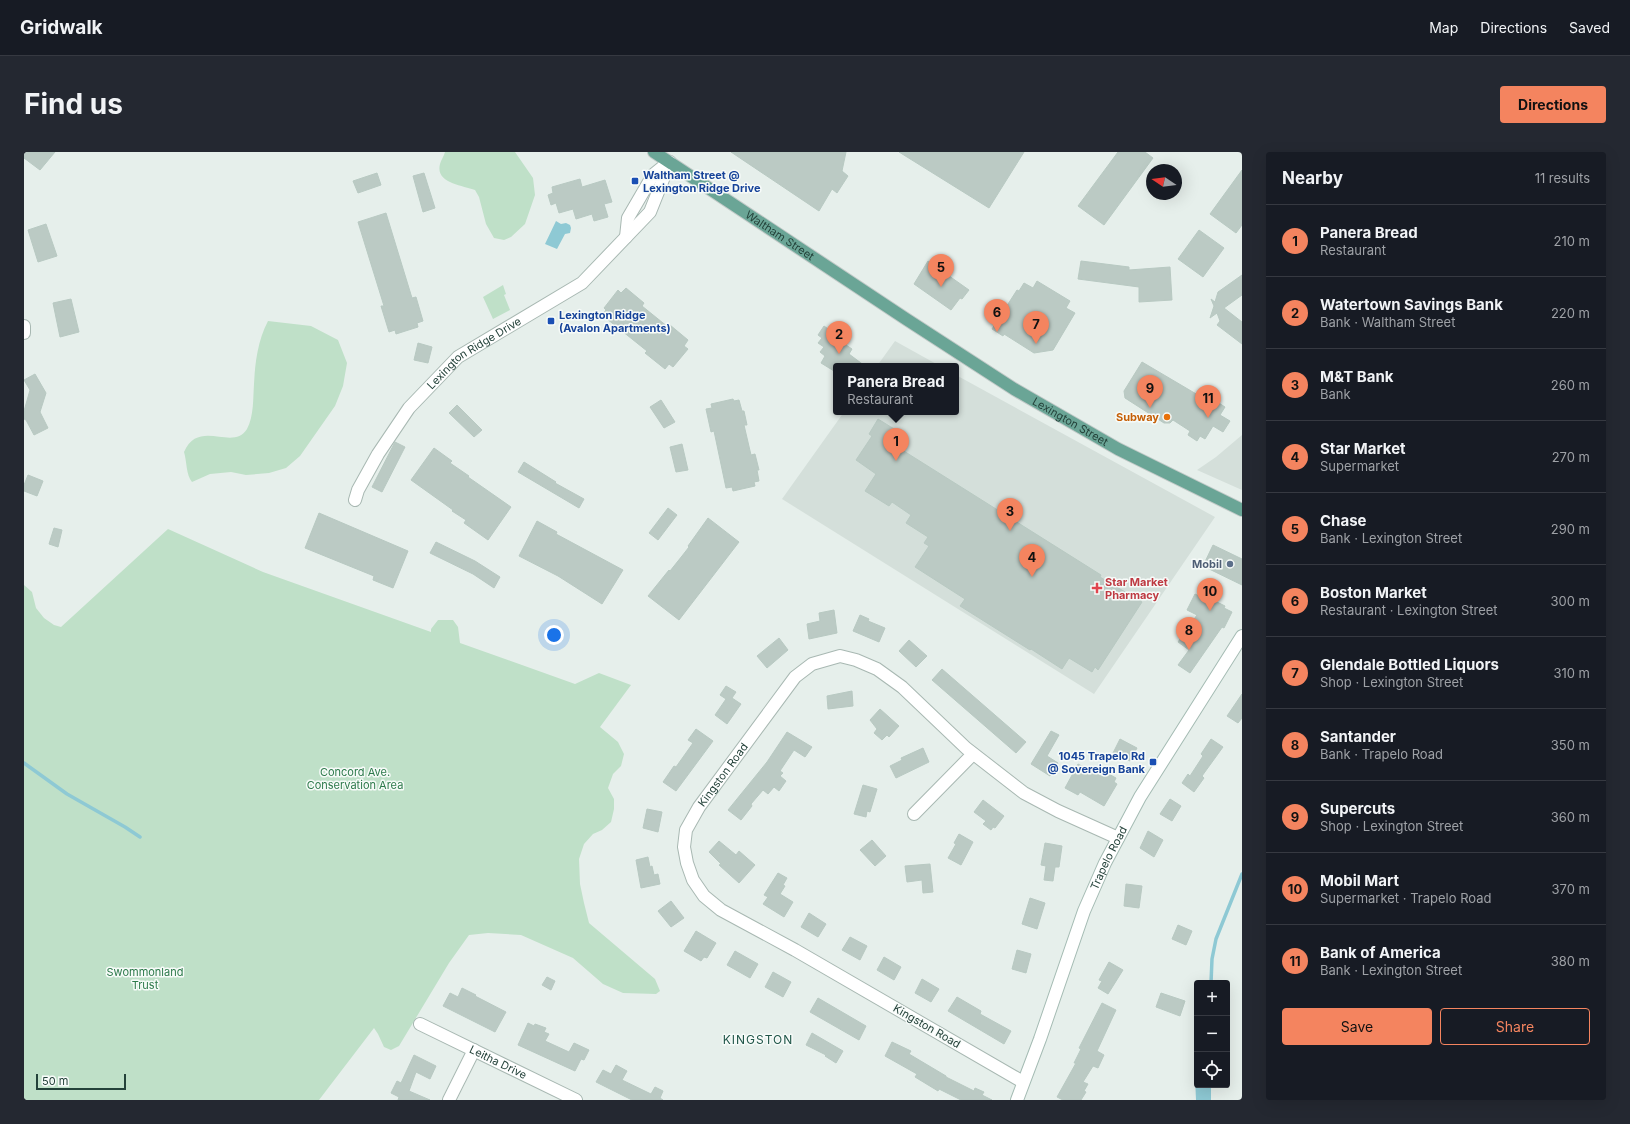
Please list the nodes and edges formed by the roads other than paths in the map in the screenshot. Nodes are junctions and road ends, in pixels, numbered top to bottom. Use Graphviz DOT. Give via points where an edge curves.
graph roads {
  1 [pos="654,152"];
  2 [pos="670,162"];
  3 [pos="906,319"];
  4 [pos="24,326"];
  5 [pos="24,333"];
  6 [pos="355,500"];
  7 [pos="1242,510"];
  8 [pos="1242,636"];
  9 [pos="973,754"];
  10 [pos="914,814"];
  11 [pos="1118,838"];
  12 [pos="420,1024"];
  13 [pos="474,1050"];
  14 [pos="1024,1082"];
  15 [pos="449,1100"];
  16 [pos="576,1100"];
  17 [pos="1017,1100"];
  1 -- 2 [label="main road, Waltham Street"];
  2 -- 3 [label="main road, Waltham Street"];
  2 -- 6 [label="street, Lexington Ridge Drive" via="653,175 628,218 626,237 582,283 458,357 409,408 378,454"];
  3 -- 7 [label="main road, Lexington Street" via="1014,388 1118,449"];
  4 -- 5 [label="street"];
  8 -- 11 [label="street, Trapelo Road" via="1186,723"];
  9 -- 10 [label="street"];
  9 -- 11 [label="street, Kingston Road" via="1024,792 1058,811"];
  9 -- 14 [label="street, Kingston Road" via="902,687 877,669 840,656 812,664 795,677 698,807 686,830 684,847 693,880 704,896 721,910"];
  11 -- 14 [label="street, Trapelo Road" via="1084,911"];
  12 -- 13 [label="street, Leitha Drive"];
  13 -- 15 [label="street"];
  13 -- 16 [label="street, Leitha Drive"];
  14 -- 17 [label="street, Trapelo Road"];
}
